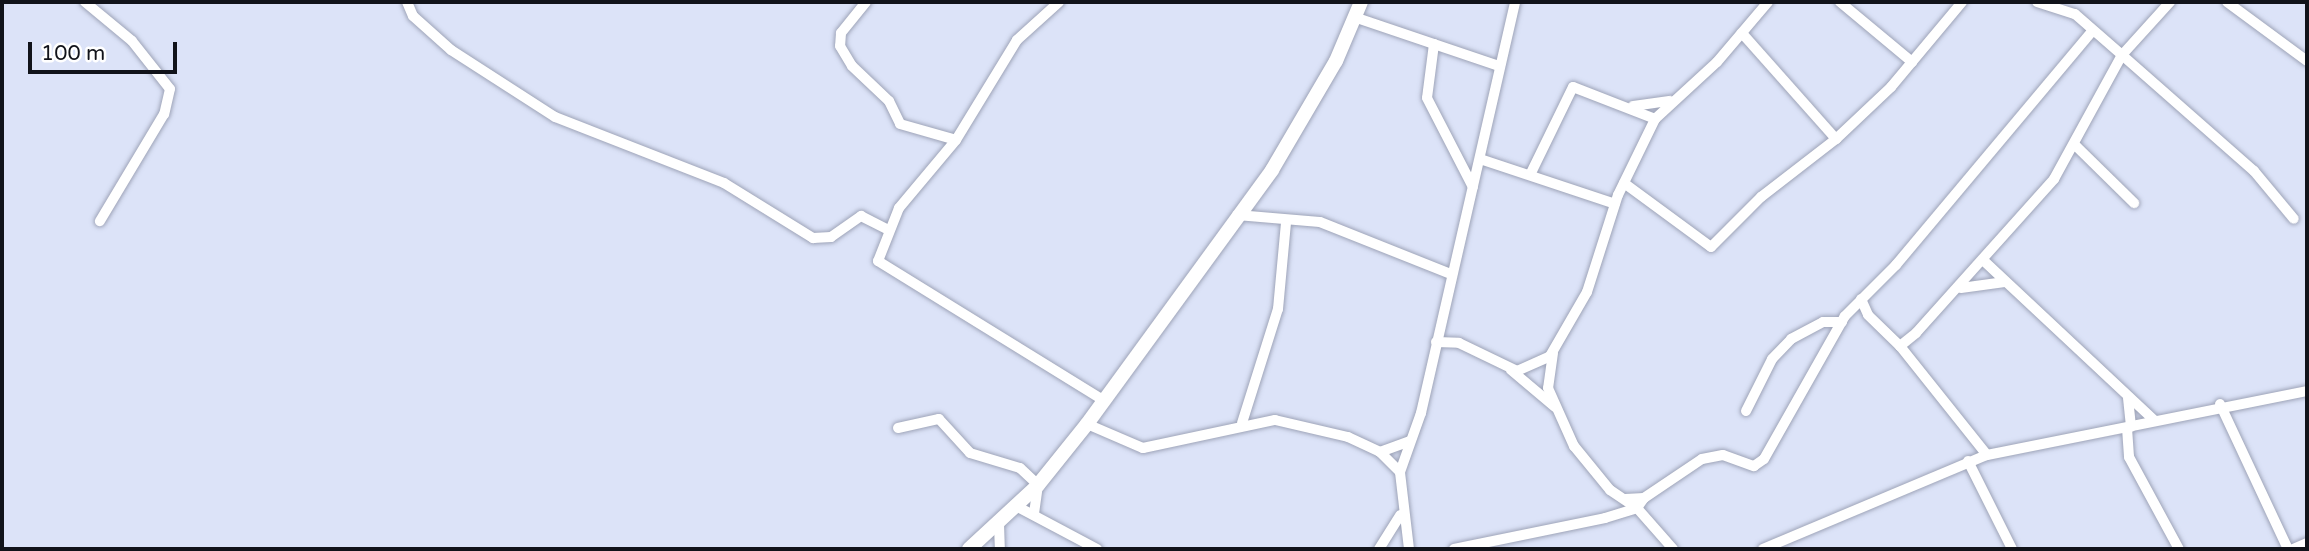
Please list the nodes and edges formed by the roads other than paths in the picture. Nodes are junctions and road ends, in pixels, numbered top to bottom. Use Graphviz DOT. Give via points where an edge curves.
graph roads {
  1 [pos="85,2"];
  2 [pos="407,2"];
  3 [pos="866,2"];
  4 [pos="1059,2"];
  5 [pos="1361,2"];
  6 [pos="1515,2"];
  7 [pos="1768,2"];
  8 [pos="1840,2"];
  9 [pos="1962,2"];
  10 [pos="2038,2"];
  11 [pos="2170,2"];
  12 [pos="2227,2"];
  13 [pos="1354,18"];
  14 [pos="1742,33"];
  15 [pos="2091,33"];
  16 [pos="1434,44"];
  17 [pos="2122,55"];
  18 [pos="2307,61"];
  19 [pos="1912,62"];
  20 [pos="1499,66"];
  21 [pos="1670,101"];
  22 [pos="1632,106"];
  23 [pos="1656,119"];
  24 [pos="1836,139"];
  25 [pos="2075,145"];
  26 [pos="945,146"];
  27 [pos="1480,159"];
  28 [pos="1530,175"];
  29 [pos="1624,183"];
  30 [pos="1473,187"];
  31 [pos="2134,203"];
  32 [pos="1615,204"];
  33 [pos="1237,215"];
  34 [pos="2294,219"];
  35 [pos="100,221"];
  36 [pos="1286,222"];
  37 [pos="887,229"];
  38 [pos="1984,261"];
  39 [pos="1451,274"];
  40 [pos="2005,282"];
  41 [pos="1961,288"];
  42 [pos="1861,299"];
  43 [pos="1868,315"];
  44 [pos="1843,319"];
  45 [pos="1436,342"];
  46 [pos="1900,346"];
  47 [pos="1553,352"];
  48 [pos="1511,370"];
  49 [pos="2307,391"];
  50 [pos="2128,398"];
  51 [pos="1103,400"];
  52 [pos="2220,404"];
  53 [pos="1746,411"];
  54 [pos="1563,415"];
  55 [pos="2155,421"];
  56 [pos="1087,424"];
  57 [pos="1242,424"];
  58 [pos="898,428"];
  59 [pos="2129,428"];
  60 [pos="1410,441"];
  61 [pos="1380,452"];
  62 [pos="1987,455"];
  63 [pos="1968,461"];
  64 [pos="1400,472"];
  65 [pos="1038,485"];
  66 [pos="1644,498"];
  67 [pos="1625,499"];
  68 [pos="1016,506"];
  69 [pos="1637,509"];
  70 [pos="1034,515"];
  71 [pos="1400,515"];
  72 [pos="999,524"];
  73 [pos="2307,543"];
  74 [pos="969,549"];
  75 [pos="1000,549"];
  76 [pos="1097,549"];
  77 [pos="1379,549"];
  78 [pos="1409,549"];
  79 [pos="1454,549"];
  80 [pos="1673,549"];
  81 [pos="1763,549"];
  82 [pos="2012,549"];
  83 [pos="2179,549"];
  84 [pos="2290,549"];
  1 -- 35 [label="street" via="146,55 170,89 164,114"];
  2 -- 37 [label="street" via="413,16 451,50 555,117 724,183 813,238 831,237 861,216"];
  3 -- 26 [label="street" via="844,25 840,47 858,76 889,101 900,124"];
  4 -- 26 [label="street" via="1017,40 956,140"];
  5 -- 13 [label="street"];
  6 -- 20 [label="street"];
  7 -- 14 [label="street"];
  8 -- 19 [label="street"];
  9 -- 19 [label="street"];
  10 -- 15 [label="street" via="2075,13"];
  11 -- 17 [label="street"];
  12 -- 18 [label="street"];
  13 -- 16 [label="street"];
  13 -- 33 [label="street" via="1306,118"];
  14 -- 21 [label="street"];
  14 -- 24 [label="street"];
  15 -- 17 [label="street"];
  15 -- 42 [label="street"];
  16 -- 20 [label="street"];
  16 -- 30 [label="street" via="1427,98"];
  17 -- 25 [label="street"];
  17 -- 34 [label="street" via="2254,171"];
  19 -- 24 [label="street"];
  20 -- 27 [label="street"];
  21 -- 22 [label="street"];
  21 -- 23 [label="street"];
  22 -- 23 [label="street"];
  22 -- 28 [label="street" via="1573,88"];
  23 -- 29 [label="street"];
  24 -- 29 [label="street" via="1761,197 1711,247"];
  25 -- 31 [label="street"];
  25 -- 38 [label="street"];
  26 -- 37 [label="street"];
  27 -- 28 [label="street"];
  27 -- 30 [label="street"];
  28 -- 32 [label="street"];
  29 -- 32 [label="street"];
  30 -- 39 [label="street"];
  32 -- 47 [label="street" via="1587,292"];
  33 -- 36 [label="street"];
  33 -- 51 [label="street"];
  36 -- 39 [label="street" via="1320,222"];
  36 -- 57 [label="street" via="1278,309"];
  37 -- 51 [label="street" via="880,264"];
  38 -- 40 [label="street"];
  38 -- 41 [label="street"];
  39 -- 45 [label="street"];
  40 -- 41 [label="street"];
  40 -- 50 [label="street"];
  41 -- 46 [label="street"];
  42 -- 43 [label="street"];
  42 -- 44 [label="street"];
  43 -- 44 [label="street"];
  43 -- 46 [label="street"];
  44 -- 53 [label="street" via="1823,322 1791,339 1772,359"];
  44 -- 66 [label="street" via="1786,427 1759,463 1723,456 1702,459"];
  45 -- 48 [label="street" via="1459,342"];
  45 -- 60 [label="street"];
  46 -- 62 [label="street"];
  47 -- 48 [label="street" via="1534,368"];
  47 -- 54 [label="street" via="1547,382"];
  48 -- 54 [label="street"];
  49 -- 52 [label="street"];
  50 -- 55 [label="street"];
  50 -- 59 [label="street"];
  51 -- 56 [label="street"];
  52 -- 55 [label="street"];
  52 -- 84 [label="street"];
  54 -- 67 [label="street" via="1591,468"];
  55 -- 59 [label="street"];
  56 -- 57 [label="street" via="1143,448 1169,447"];
  56 -- 65 [label="street"];
  57 -- 61 [label="street" via="1275,419 1333,431"];
  58 -- 65 [label="street" via="939,419 970,453 1020,468"];
  59 -- 62 [label="street"];
  59 -- 83 [label="street" via="2129,457"];
  60 -- 61 [label="street"];
  60 -- 64 [label="street"];
  61 -- 64 [label="street"];
  62 -- 63 [label="street"];
  63 -- 81 [label="street"];
  63 -- 82 [label="street"];
  64 -- 71 [label="street"];
  65 -- 68 [label="street"];
  65 -- 70 [label="street"];
  66 -- 67 [label="street"];
  66 -- 69 [label="street"];
  67 -- 69 [label="street"];
  68 -- 70 [label="street"];
  68 -- 72 [label="street"];
  69 -- 79 [label="street"];
  69 -- 80 [label="street"];
  70 -- 76 [label="street"];
  71 -- 77 [label="street"];
  71 -- 78 [label="street"];
  72 -- 74 [label="street"];
  72 -- 75 [label="street"];
  73 -- 84 [label="street"];
}
